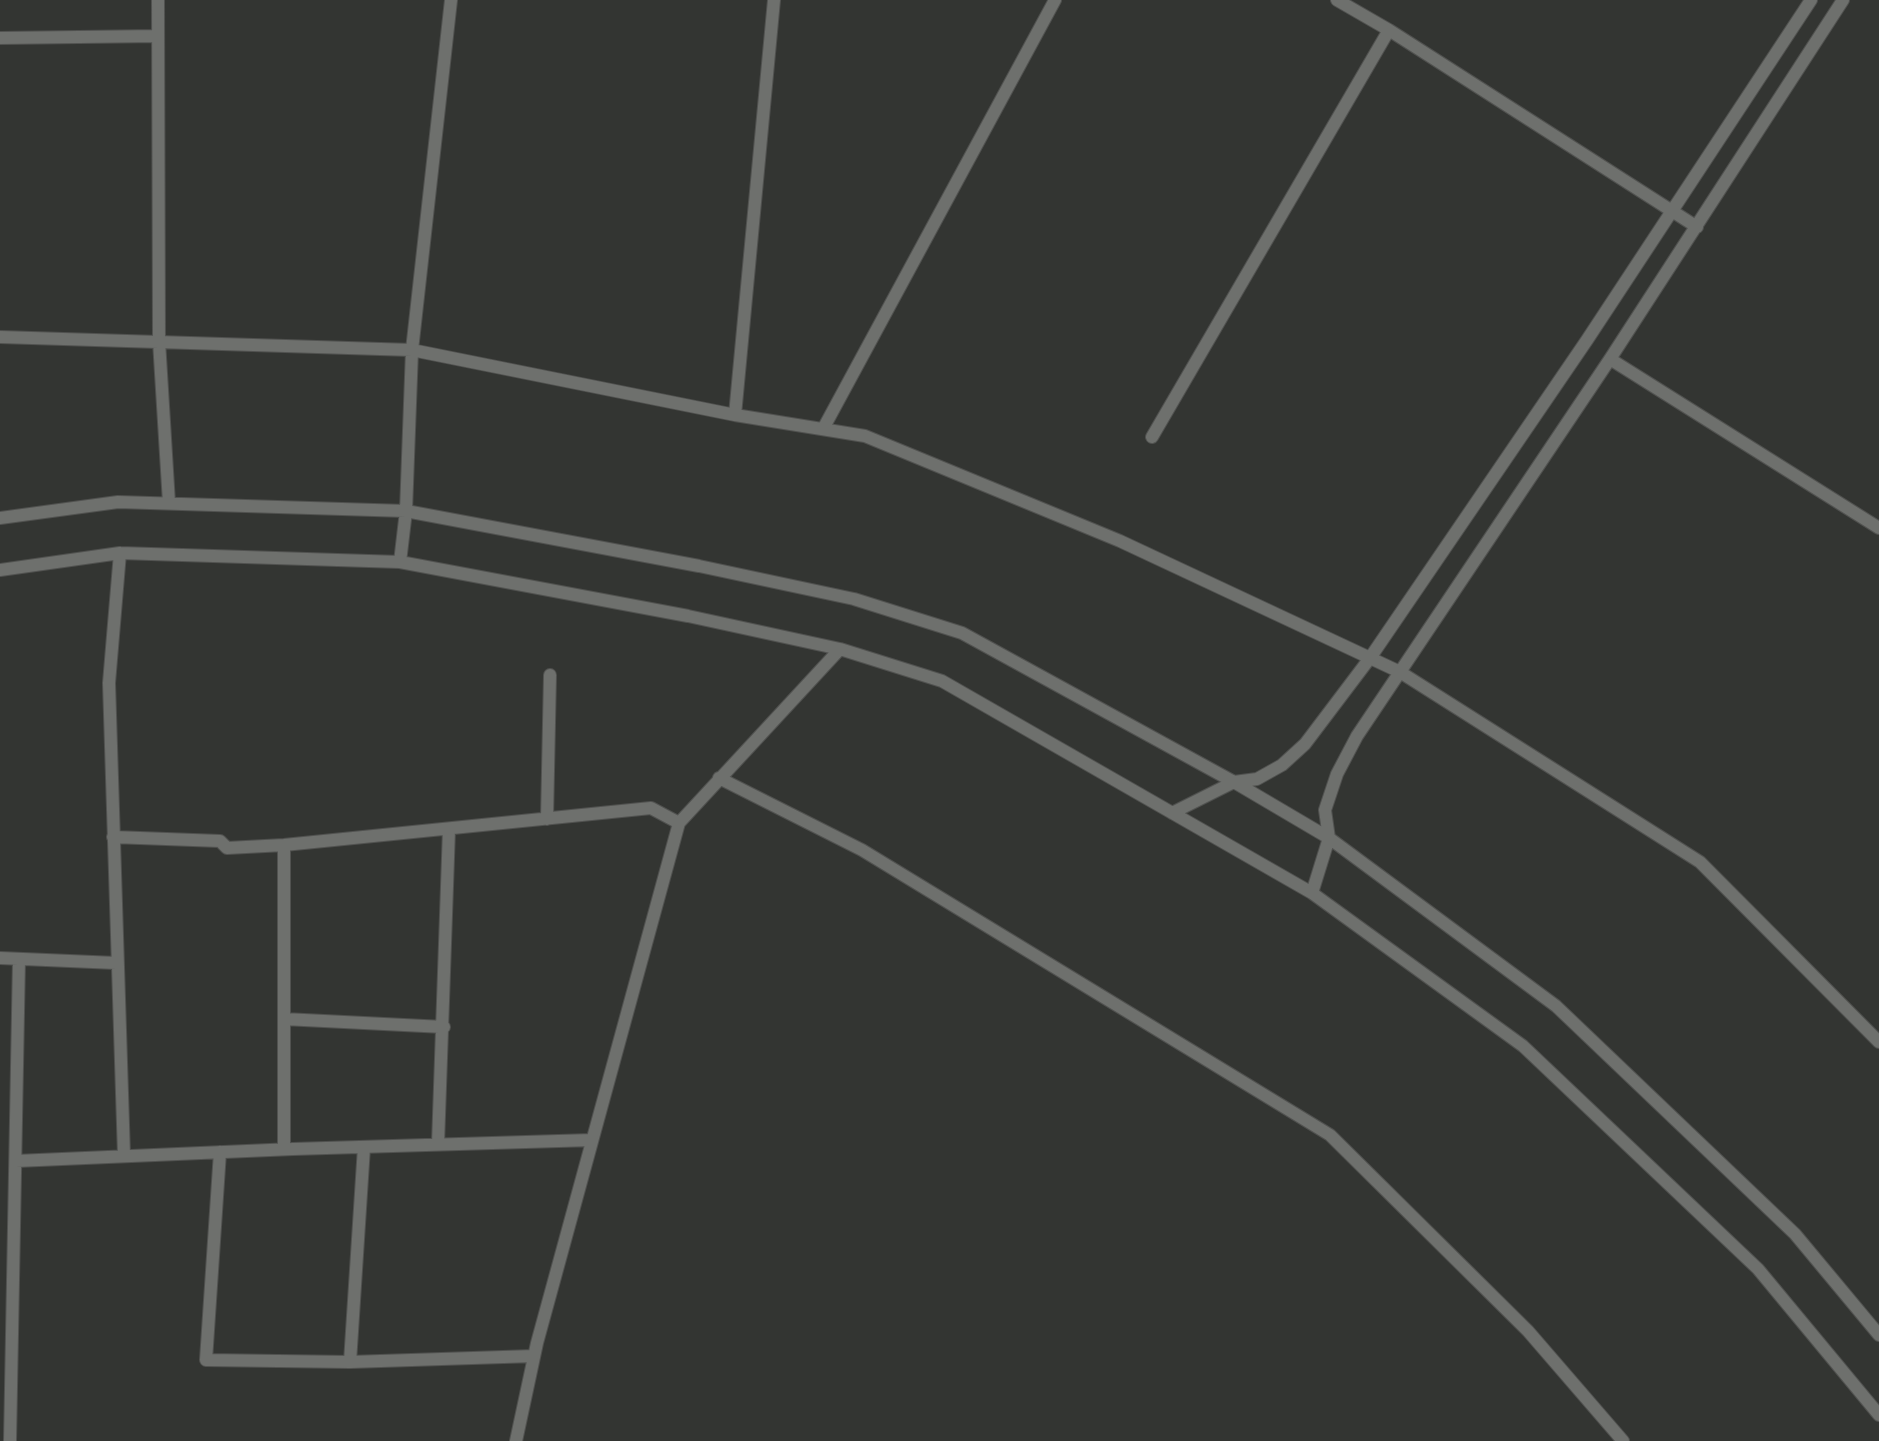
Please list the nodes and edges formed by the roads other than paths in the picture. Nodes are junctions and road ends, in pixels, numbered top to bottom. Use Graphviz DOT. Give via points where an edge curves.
graph roads {
  1 [pos="158,0"];
  2 [pos="451,0"];
  3 [pos="774,0"];
  4 [pos="1055,0"];
  5 [pos="1336,0"];
  6 [pos="1811,0"];
  7 [pos="1843,0"];
  8 [pos="1389,30"];
  9 [pos="158,36"];
  10 [pos="0,38"];
  11 [pos="1670,210"];
  12 [pos="1697,227"];
  13 [pos="0,337"];
  14 [pos="159,341"];
  15 [pos="412,350"];
  16 [pos="1610,359"];
  17 [pos="735,415"];
  18 [pos="823,429"];
  19 [pos="1152,437"];
  20 [pos="169,503"];
  21 [pos="406,510"];
  22 [pos="0,518"];
  23 [pos="1879,528"];
  24 [pos="120,553"];
  25 [pos="400,562"];
  26 [pos="0,570"];
  27 [pos="840,649"];
  28 [pos="1370,658"];
  29 [pos="1400,672"];
  30 [pos="550,675"];
  31 [pos="720,778"];
  32 [pos="1234,782"];
  33 [pos="1172,813"];
  34 [pos="547,819"];
  35 [pos="679,823"];
  36 [pos="449,829"];
  37 [pos="113,837"];
  38 [pos="1330,838"];
  39 [pos="284,845"];
  40 [pos="1312,893"];
  41 [pos="0,958"];
  42 [pos="19,958"];
  43 [pos="116,963"];
  44 [pos="284,1019"];
  45 [pos="444,1027"];
  46 [pos="1879,1042"];
  47 [pos="592,1140"];
  48 [pos="438,1144"];
  49 [pos="364,1147"];
  50 [pos="284,1149"];
  51 [pos="220,1152"];
  52 [pos="124,1156"];
  53 [pos="16,1161"];
  54 [pos="1879,1334"];
  55 [pos="534,1356"];
  56 [pos="350,1362"];
  57 [pos="1879,1415"];
  58 [pos="10,1441"];
  59 [pos="516,1441"];
  60 [pos="1623,1441"];
  1 -- 9 [label="street"];
  2 -- 15 [label="street"];
  3 -- 17 [label="street"];
  4 -- 18 [label="street"];
  5 -- 8 [label="street"];
  6 -- 11 [label="street"];
  7 -- 12 [label="street"];
  8 -- 11 [label="street"];
  8 -- 19 [label="street"];
  9 -- 10 [label="street"];
  9 -- 14 [label="street"];
  11 -- 12 [label="street"];
  11 -- 28 [label="street" via="1587,340"];
  12 -- 16 [label="street"];
  13 -- 14 [label="street"];
  14 -- 15 [label="street"];
  14 -- 20 [label="street"];
  15 -- 17 [label="street"];
  15 -- 21 [label="street"];
  16 -- 23 [label="street"];
  16 -- 29 [label="street"];
  17 -- 18 [label="street"];
  18 -- 28 [label="street" via="865,436 1120,541"];
  20 -- 21 [label="street"];
  20 -- 22 [label="street" via="118,502"];
  21 -- 25 [label="street"];
  21 -- 32 [label="street" via="854,599 962,633"];
  24 -- 25 [label="street"];
  24 -- 26 [label="street"];
  24 -- 37 [label="street" via="109,683"];
  25 -- 27 [label="street" via="688,616"];
  27 -- 31 [label="street"];
  27 -- 33 [label="street" via="942,681"];
  28 -- 29 [label="street"];
  28 -- 32 [label="street" via="1305,744 1282,765 1257,779"];
  29 -- 38 [label="street" via="1357,736 1338,774 1325,810"];
  29 -- 46 [label="street" via="1700,862"];
  30 -- 34 [label="street"];
  31 -- 35 [label="street"];
  31 -- 60 [label="street" via="862,850 1330,1134 1528,1331"];
  32 -- 33 [label="street"];
  32 -- 38 [label="street"];
  33 -- 40 [label="street"];
  34 -- 35 [label="street" via="651,808"];
  34 -- 36 [label="street"];
  35 -- 47 [label="street"];
  36 -- 39 [label="street"];
  36 -- 45 [label="street"];
  37 -- 39 [label="street" via="220,841 227,848"];
  37 -- 43 [label="street"];
  38 -- 40 [label="street"];
  38 -- 54 [label="street" via="1556,1006 1795,1234"];
  39 -- 44 [label="street"];
  40 -- 57 [label="street" via="1523,1046 1758,1269"];
  41 -- 42 [label="street"];
  42 -- 43 [label="street"];
  42 -- 53 [label="street"];
  43 -- 52 [label="street"];
  44 -- 45 [label="street"];
  44 -- 50 [label="street"];
  45 -- 48 [label="street"];
  47 -- 48 [label="street"];
  47 -- 55 [label="street"];
  48 -- 49 [label="street"];
  49 -- 50 [label="street"];
  49 -- 56 [label="street"];
  50 -- 51 [label="street"];
  51 -- 52 [label="street"];
  51 -- 56 [label="street" via="206,1360"];
  52 -- 53 [label="street"];
  53 -- 58 [label="street"];
  55 -- 56 [label="street"];
  55 -- 59 [label="street"];
}
